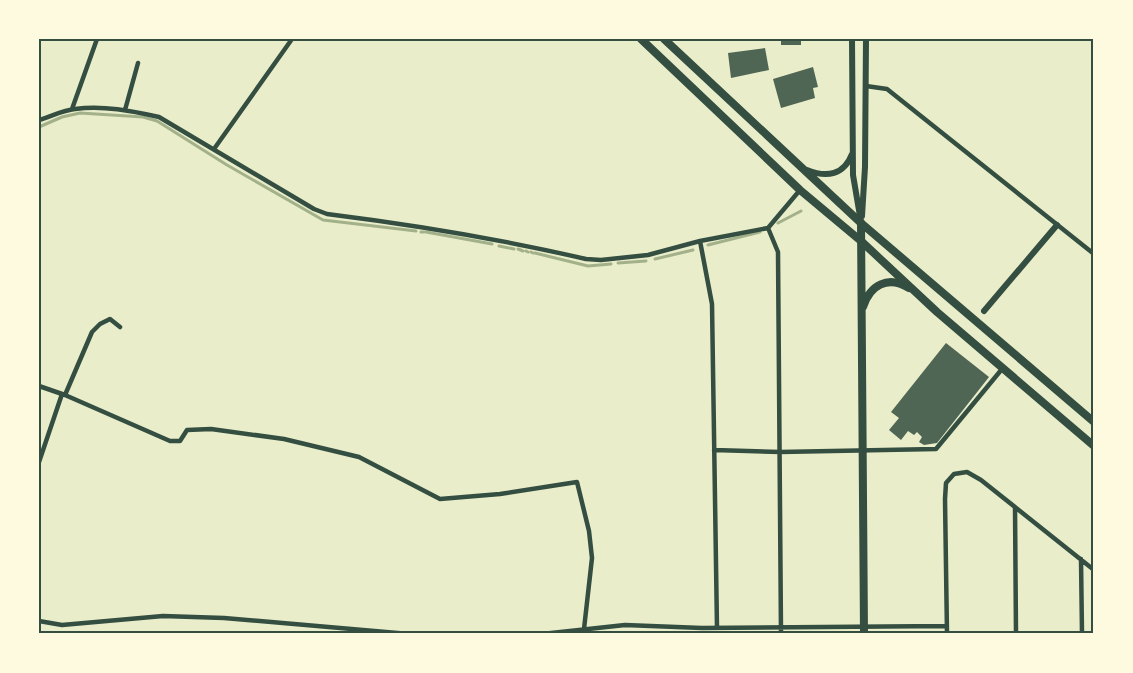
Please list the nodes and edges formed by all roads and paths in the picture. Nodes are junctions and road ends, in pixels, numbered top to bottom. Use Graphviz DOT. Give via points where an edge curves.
graph roads {
  1 [pos="97,39"];
  2 [pos="291,39"];
  3 [pos="641,39"];
  4 [pos="664,39"];
  5 [pos="852,39"];
  6 [pos="866,39"];
  7 [pos="138,63"];
  8 [pos="866,86"];
  9 [pos="72,109"];
  10 [pos="125,111"];
  11 [pos="39,120"];
  12 [pos="214,149"];
  13 [pos="854,150"];
  14 [pos="800,168"];
  15 [pos="801,190"];
  16 [pos="861,223"];
  17 [pos="1057,225"];
  18 [pos="768,228"];
  19 [pos="700,241"];
  20 [pos="861,241"];
  21 [pos="1094,254"];
  22 [pos="912,291"];
  23 [pos="984,311"];
  24 [pos="862,313"];
  25 [pos="120,327"];
  26 [pos="1002,369"];
  27 [pos="39,386"];
  28 [pos="64,395"];
  29 [pos="1094,422"];
  30 [pos="1094,446"];
  31 [pos="714,450"];
  32 [pos="862,450"];
  33 [pos="780,452"];
  34 [pos="39,462"];
  35 [pos="1015,507"];
  36 [pos="1081,559"];
  37 [pos="1094,570"];
  38 [pos="39,621"];
  39 [pos="947,626"];
  40 [pos="717,628"];
  41 [pos="584,629"];
  42 [pos="701,631"];
  43 [pos="781,631"];
  44 [pos="864,631"];
  45 [pos="347,632"];
  46 [pos="409,634"];
  47 [pos="542,634"];
  48 [pos="947,634"];
  49 [pos="1016,634"];
  50 [pos="1082,634"];
  1 -- 9 [label="street"];
  2 -- 12 [label="street"];
  3 -- 15 [label="main road"];
  4 -- 14 [label="main road"];
  5 -- 13 [label="street"];
  6 -- 8 [label="street"];
  7 -- 10 [label="street"];
  8 -- 16 [label="street"];
  8 -- 17 [label="street" via="887,89"];
  9 -- 10 [label="street"];
  9 -- 11 [label="street"];
  10 -- 12 [label="street" via="159,117"];
  12 -- 19 [label="street" via="327,214 443,229 586,259 648,255"];
  13 -- 14 [label="street" via="836,173"];
  13 -- 16 [label="street" via="853,175"];
  14 -- 16 [label="main road"];
  15 -- 18 [label="street"];
  15 -- 20 [label="main road"];
  16 -- 20 [label="main road"];
  16 -- 29 [label="main road"];
  17 -- 21 [label="street"];
  17 -- 23 [label="street"];
  18 -- 19 [label="street"];
  18 -- 33 [label="street" via="778,252"];
  19 -- 31 [label="street" via="712,304"];
  20 -- 22 [label="main road"];
  20 -- 24 [label="main road"];
  22 -- 24 [label="main road" via="899,283 880,283 868,295"];
  22 -- 26 [label="main road"];
  24 -- 32 [label="main road"];
  25 -- 28 [label="street" via="110,319 92,333"];
  26 -- 30 [label="main road"];
  26 -- 32 [label="street" via="936,449"];
  27 -- 28 [label="street"];
  28 -- 34 [label="street"];
  28 -- 41 [label="street" via="170,441 180,441 187,430 211,429 284,439 359,457 440,499 577,482 591,558"];
  31 -- 33 [label="street"];
  31 -- 40 [label="street"];
  32 -- 33 [label="street"];
  32 -- 44 [label="main road"];
  33 -- 43 [label="street"];
  35 -- 36 [label="street"];
  35 -- 39 [label="street" via="967,472 954,474 946,483"];
  35 -- 49 [label="street"];
  36 -- 37 [label="street"];
  36 -- 50 [label="street"];
  38 -- 45 [label="street" via="62,625 163,616 224,618"];
  39 -- 44 [label="street"];
  39 -- 48 [label="street"];
  40 -- 42 [label="street"];
  40 -- 43 [label="street"];
  41 -- 42 [label="street" via="625,625"];
  41 -- 47 [label="street"];
  43 -- 44 [label="street"];
  45 -- 46 [label="street"];
}
